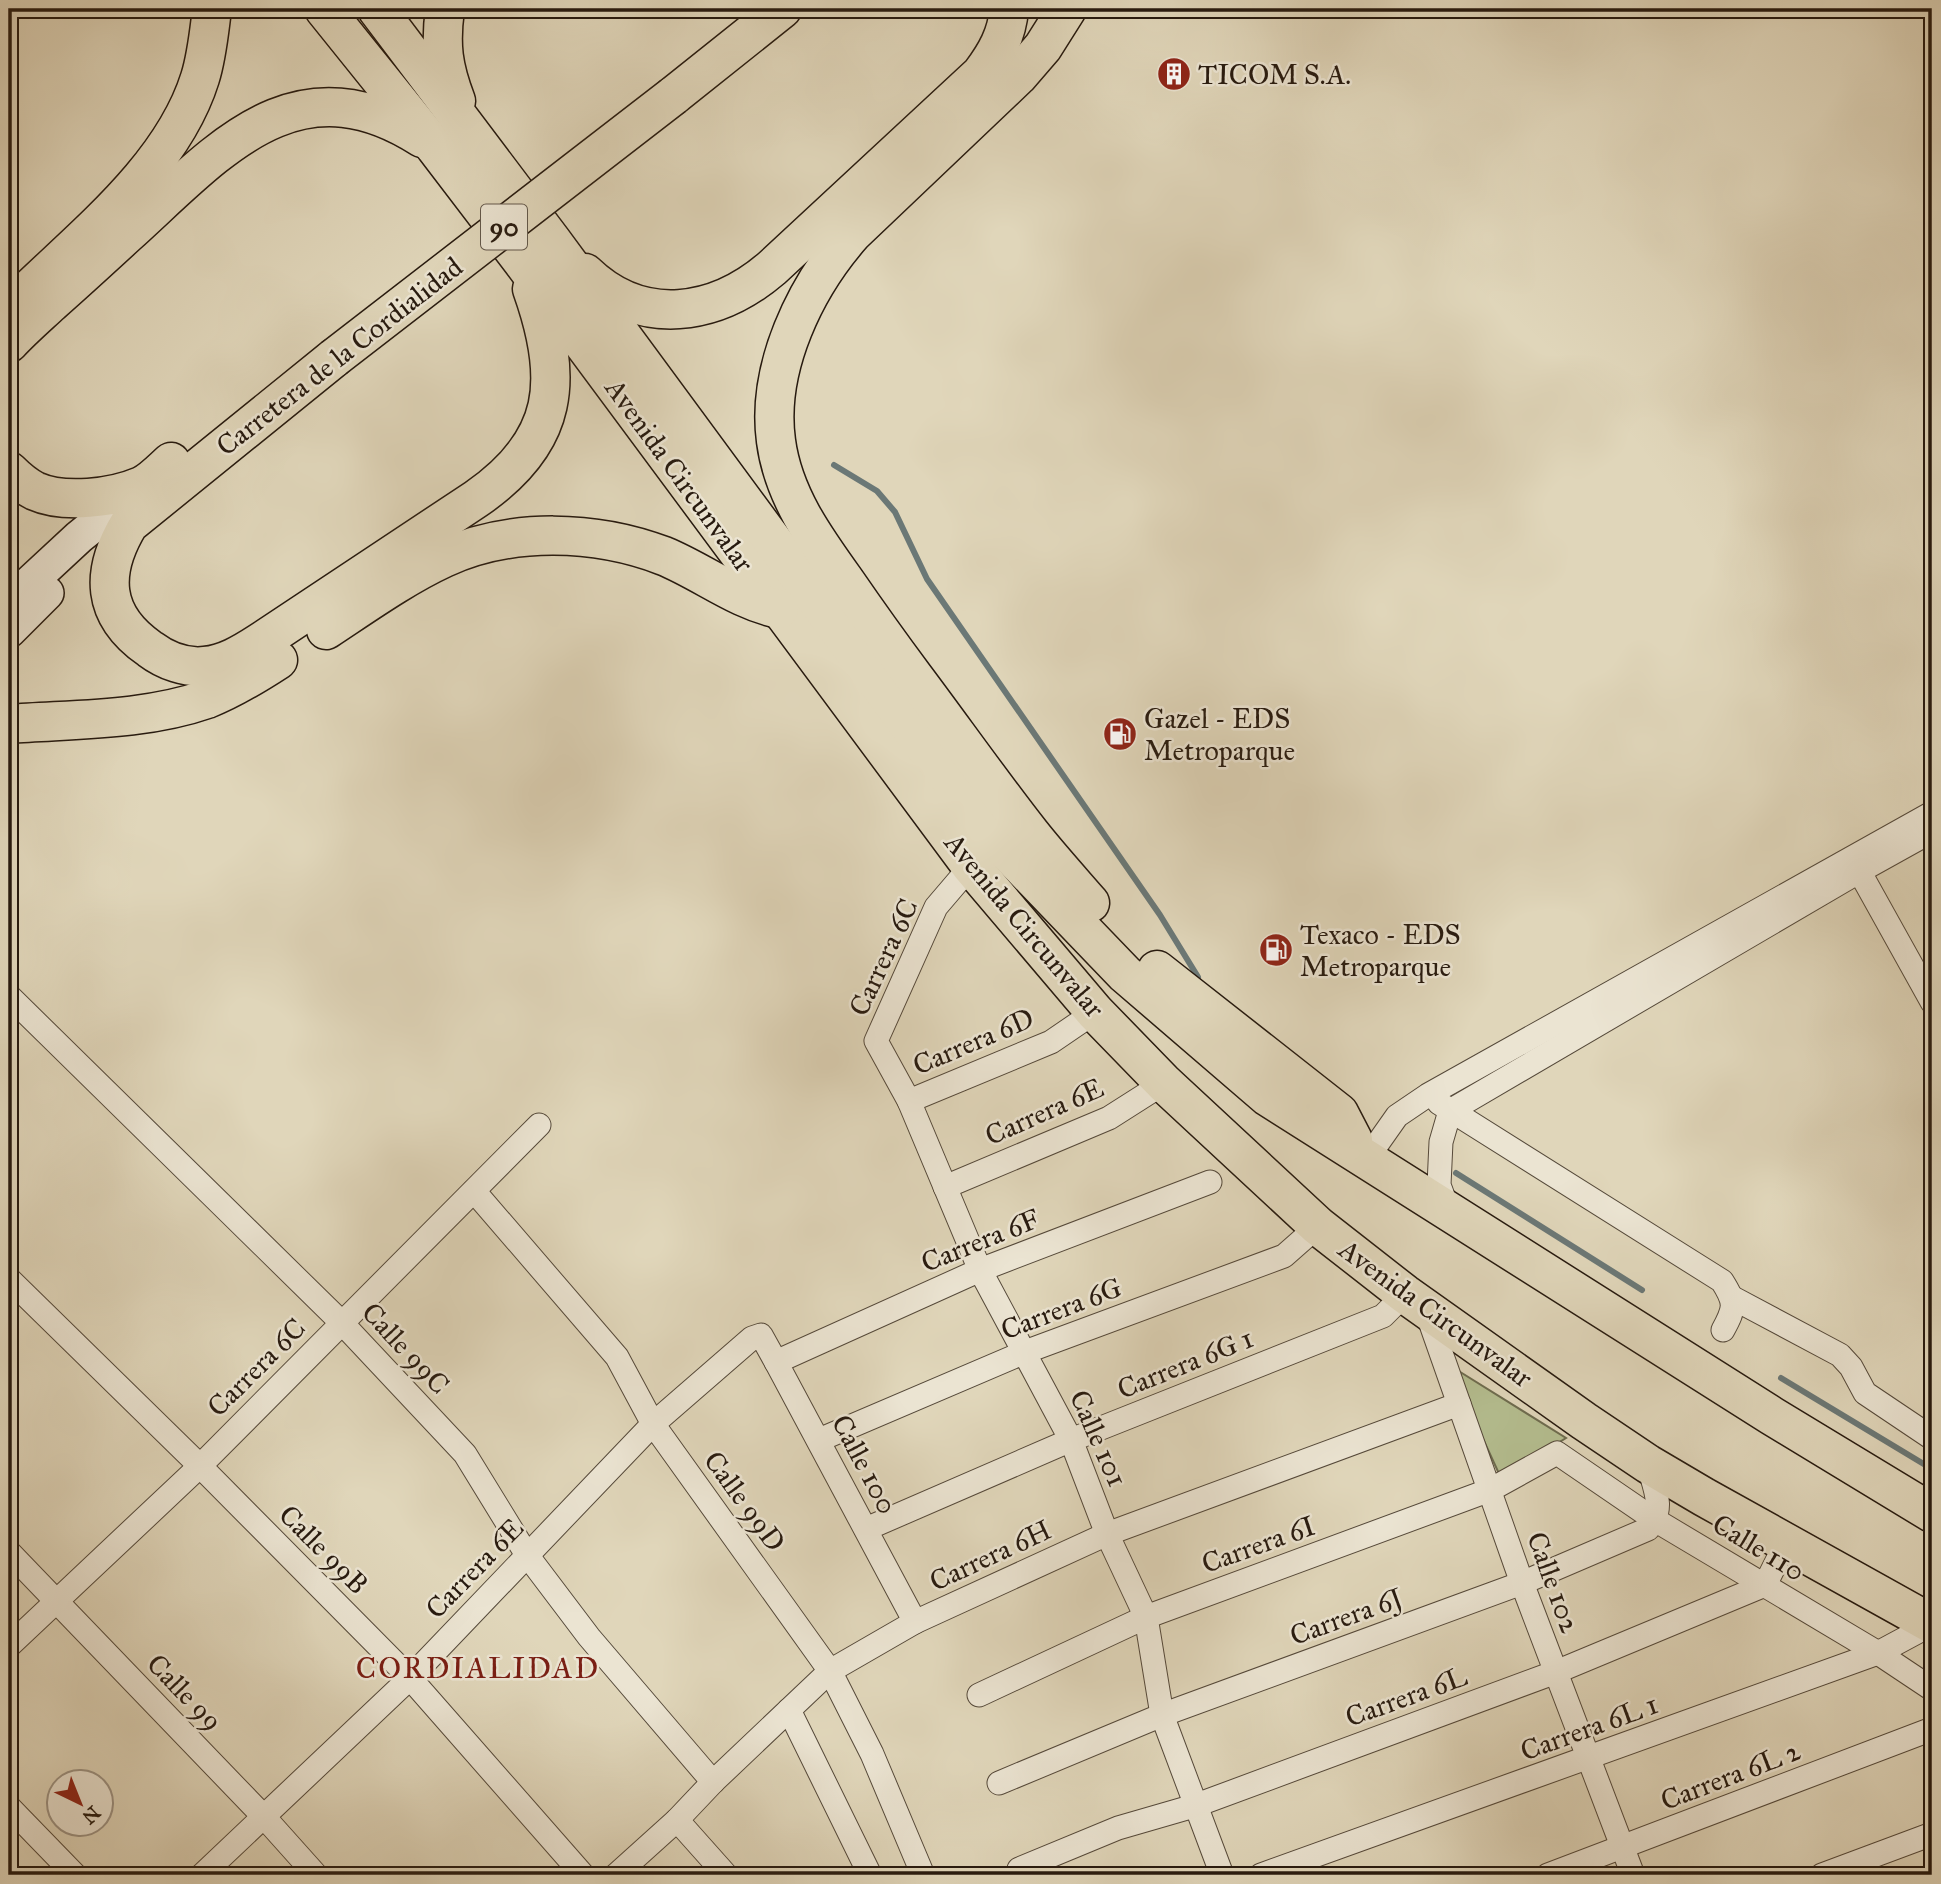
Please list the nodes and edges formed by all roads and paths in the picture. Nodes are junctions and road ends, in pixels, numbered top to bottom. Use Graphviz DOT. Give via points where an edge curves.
graph roads {
  1 [pos="212,9"];
  2 [pos="324,9"];
  3 [pos="377,9"];
  4 [pos="445,9"];
  5 [pos="747,9"];
  6 [pos="782,9"];
  7 [pos="1009,9"];
  8 [pos="1067,9"];
  9 [pos="666,86"];
  10 [pos="471,135"];
  11 [pos="435,147"];
  12 [pos="537,251"];
  13 [pos="9,308"];
  14 [pos="9,343"];
  15 [pos="328,350"];
  16 [pos="9,471"];
  17 [pos="143,485"];
  18 [pos="129,524"];
  19 [pos="791,566"];
  20 [pos="9,603"];
  21 [pos="779,609"];
  22 [pos="9,631"];
  23 [pos="881,632"];
  24 [pos="9,724"];
  25 [pos="913,731"];
  26 [pos="1932,813"];
  27 [pos="1932,831"];
  28 [pos="1855,864"];
  29 [pos="971,866"];
  30 [pos="9,996"];
  31 [pos="1932,1003"];
  32 [pos="1095,1012"];
  33 [pos="876,1041"];
  34 [pos="1164,1083"];
  35 [pos="1428,1096"];
  36 [pos="909,1101"];
  37 [pos="1450,1111"];
  38 [pos="539,1125"];
  39 [pos="1364,1158"];
  40 [pos="1210,1182"];
  41 [pos="945,1187"];
  42 [pos="474,1191"];
  43 [pos="1449,1212"];
  44 [pos="1318,1226"];
  45 [pos="980,1270"];
  46 [pos="9,1279"];
  47 [pos="1733,1298"];
  48 [pos="1415,1301"];
  49 [pos="342,1323"];
  50 [pos="1723,1330"];
  51 [pos="761,1335"];
  52 [pos="1025,1353"];
  53 [pos="776,1362"];
  54 [pos="1459,1404"];
  55 [pos="653,1424"];
  56 [pos="1932,1438"];
  57 [pos="819,1440"];
  58 [pos="1071,1440"];
  59 [pos="1557,1452"];
  60 [pos="1648,1464"];
  61 [pos="200,1466"];
  62 [pos="1490,1490"];
  63 [pos="1932,1513"];
  64 [pos="1655,1520"];
  65 [pos="866,1529"];
  66 [pos="1107,1534"];
  67 [pos="1786,1543"];
  68 [pos="9,1552"];
  69 [pos="527,1555"];
  70 [pos="1522,1583"];
  71 [pos="1765,1585"];
  72 [pos="57,1602"];
  73 [pos="1146,1617"];
  74 [pos="915,1622"];
  75 [pos="1932,1624"];
  76 [pos="9,1646"];
  77 [pos="1878,1653"];
  78 [pos="830,1671"];
  79 [pos="1556,1672"];
  80 [pos="410,1678"];
  81 [pos="1932,1689"];
  82 [pos="979,1695"];
  83 [pos="789,1710"];
  84 [pos="1162,1715"];
  85 [pos="1932,1729"];
  86 [pos="1588,1759"];
  87 [pos="713,1782"];
  88 [pos="999,1783"];
  89 [pos="1194,1805"];
  90 [pos="9,1807"];
  91 [pos="265,1818"];
  92 [pos="677,1820"];
  93 [pos="1932,1834"];
  94 [pos="1623,1848"];
  95 [pos="1019,1869"];
  96 [pos="75,1875"];
  97 [pos="202,1875"];
  98 [pos="316,1875"];
  99 [pos="583,1875"];
  100 [pos="616,1875"];
  101 [pos="726,1875"];
  102 [pos="870,1875"];
  103 [pos="922,1875"];
  104 [pos="1222,1875"];
  105 [pos="1261,1875"];
  106 [pos="1548,1875"];
  107 [pos="1633,1875"];
  108 [pos="1822,1875"];
  1 -- 13 [label="highway" via="200,78 167,145 119,202"];
  2 -- 11 [label="highway, Avenida Circunvalar / 90"];
  3 -- 10 [label="highway, Avenida Circunvalar / 90"];
  4 -- 10 [label="highway" via="444,63"];
  5 -- 9 [label="highway, Carretera de la Cordialidad / 90"];
  6 -- 9 [label="highway, Carretera de la Cordialidad / 90"];
  7 -- 12 [label="highway" via="1004,37 981,74 772,268 734,294 690,309 640,306"];
  8 -- 23 [label="highway" via="1018,76 843,244 814,287 788,344 774,422 782,470 816,540"];
  9 -- 15 [label="highway, Carretera de la Cordialidad / 90"];
  10 -- 12 [label="highway, Avenida Circunvalar / 90"];
  11 -- 12 [label="highway, Avenida Circunvalar / 90"];
  11 -- 14 [label="highway" via="393,122 344,109 312,108 267,120 221,149"];
  12 -- 18 [label="highway" via="540,312 551,369 550,402 522,457 476,499 253,647 232,659 203,666 181,664 156,653 119,618 109,576 114,552"];
  12 -- 19 [label="highway, Avenida Circunvalar"];
  12 -- 21 [label="highway, Avenida Circunvalar"];
  15 -- 17 [label="highway, Carretera de la Cordialidad / 90"];
  15 -- 18 [label="highway, Carretera de la Cordialidad / 90"];
  16 -- 17 [label="highway" via="35,491 71,499"];
  17 -- 20 [label="main road"];
  18 -- 22 [label="main road" via="57,583"];
  19 -- 23 [label="highway"];
  19 -- 25 [label="highway, Avenida Circunvalar"];
  21 -- 24 [label="highway" via="739,596 673,560 622,543 563,536 506,540 435,562 240,684 209,698 143,714"];
  21 -- 29 [label="highway, Avenida Circunvalar"];
  23 -- 25 [label="highway"];
  23 -- 39 [label="highway" via="1032,836 1096,910 1162,975 1339,1114"];
  25 -- 39 [label="highway, Avenida Circunvalar" via="999,842 1125,974 1268,1097"];
  26 -- 28 [label="street"];
  27 -- 28 [label="street"];
  28 -- 31 [label="street"];
  28 -- 35 [label="street"];
  28 -- 37 [label="street"];
  29 -- 32 [label="highway, Avenida Circunvalar"];
  29 -- 33 [label="street, Carrera 6C" via="936,907"];
  30 -- 49 [label="street, Calle 99C"];
  32 -- 34 [label="highway, Avenida Circunvalar"];
  32 -- 36 [label="street, Carrera 6D" via="1051,1042"];
  33 -- 36 [label="street, Calle 101"];
  34 -- 41 [label="street, Carrera 6E" via="1109,1118"];
  34 -- 44 [label="highway, Avenida Circunvalar"];
  35 -- 37 [label="street"];
  35 -- 39 [label="street" via="1397,1116"];
  36 -- 41 [label="street, Calle 101"];
  37 -- 43 [label="street" via="1441,1142 1439,1185"];
  37 -- 47 [label="street" via="1723,1282"];
  38 -- 42 [label="street, Carrera 6C"];
  39 -- 43 [label="highway, Avenida Circunvalar"];
  40 -- 45 [label="street, Carrera 6F"];
  41 -- 45 [label="street, Calle 101"];
  42 -- 49 [label="street, Carrera 6C"];
  42 -- 55 [label="street, Calle 99D" via="617,1357"];
  43 -- 63 [label="highway, Avenida Circunvalar"];
  44 -- 48 [label="highway, Avenida Circunvalar"];
  44 -- 52 [label="street, Carrera 6G" via="1284,1256"];
  45 -- 52 [label="street, Calle 101"];
  45 -- 53 [label="street, Carrera 6F"];
  46 -- 61 [label="street, Calle 99B"];
  47 -- 50 [label="street" via="1732,1313"];
  47 -- 56 [label="street" via="1840,1355 1865,1393"];
  48 -- 54 [label="street, Calle 102"];
  48 -- 58 [label="street, Carrera 6G 1"];
  48 -- 60 [label="highway, Avenida Circunvalar"];
  49 -- 61 [label="street, Carrera 6C"];
  49 -- 69 [label="street, Calle 99C" via="465,1454"];
  51 -- 53 [label="street, Calle 100"];
  51 -- 55 [label="street, Carrera 6E"];
  52 -- 57 [label="street, Carrera 6G"];
  52 -- 58 [label="street, Calle 101"];
  53 -- 57 [label="street, Calle 100"];
  54 -- 62 [label="street, Calle 102"];
  54 -- 66 [label="street, Carrera 6H"];
  55 -- 69 [label="street, Carrera 6E"];
  55 -- 78 [label="street, Calle 99D"];
  57 -- 65 [label="street, Calle 100"];
  58 -- 65 [label="street, Carrera 6G 1"];
  58 -- 66 [label="street, Calle 101"];
  59 -- 62 [label="street, Carrera 6I"];
  59 -- 64 [label="street, Calle 110"];
  60 -- 64 [label="street" via="1658,1510"];
  60 -- 67 [label="highway, Avenida Circunvalar"];
  61 -- 72 [label="street, Carrera 6C"];
  61 -- 80 [label="street, Calle 99B"];
  62 -- 70 [label="street, Calle 102"];
  62 -- 73 [label="street, Carrera 6I"];
  64 -- 70 [label="street, Carrera 6J" via="1648,1529"];
  64 -- 71 [label="street, Calle 110"];
  65 -- 74 [label="street, Calle 100"];
  66 -- 73 [label="street, Calle 101"];
  66 -- 74 [label="street, Carrera 6H"];
  67 -- 71 [label="street"];
  67 -- 75 [label="highway, Avenida Circunvalar"];
  68 -- 72 [label="street, Calle 99"];
  69 -- 80 [label="street, Carrera 6E"];
  69 -- 87 [label="street, Calle 99C" via="589,1637"];
  70 -- 79 [label="street, Calle 102"];
  70 -- 84 [label="street, Carrera 6J"];
  71 -- 77 [label="street, Calle 110"];
  71 -- 79 [label="street, Carrera 6L"];
  72 -- 76 [label="street, Carrera 6C"];
  72 -- 91 [label="street, Calle 99"];
  73 -- 82 [label="street, Carrera 6I"];
  73 -- 84 [label="street, Calle 101"];
  74 -- 78 [label="street, Carrera 6H"];
  75 -- 77 [label="street, Carrera 6L 1"];
  77 -- 81 [label="street, Calle 110"];
  77 -- 86 [label="street, Carrera 6L 1"];
  78 -- 83 [label="street, Carrera 6H"];
  78 -- 103 [label="street, Calle 99D" via="872,1754"];
  79 -- 86 [label="street, Calle 102"];
  79 -- 89 [label="street, Carrera 6L"];
  80 -- 91 [label="street, Carrera 6E"];
  80 -- 99 [label="street, Calle 99B"];
  83 -- 87 [label="street, Carrera 6H"];
  83 -- 102 [label="street"];
  84 -- 88 [label="street, Carrera 6J"];
  84 -- 89 [label="street, Calle 101"];
  85 -- 94 [label="street, Carrera 6L 2"];
  86 -- 94 [label="street, Calle 102"];
  86 -- 105 [label="street, Carrera 6L 1"];
  87 -- 92 [label="street, Carrera 6H"];
  89 -- 95 [label="street, Carrera 6L" via="1118,1828"];
  89 -- 104 [label="street, Calle 101"];
  90 -- 96 [label="street"];
  91 -- 97 [label="street, Carrera 6E"];
  91 -- 98 [label="street, Calle 99"];
  92 -- 100 [label="street, Carrera 6H"];
  92 -- 101 [label="street"];
  93 -- 108 [label="street"];
  94 -- 106 [label="street, Carrera 6L 2"];
  94 -- 107 [label="street, Calle 102"];
}
